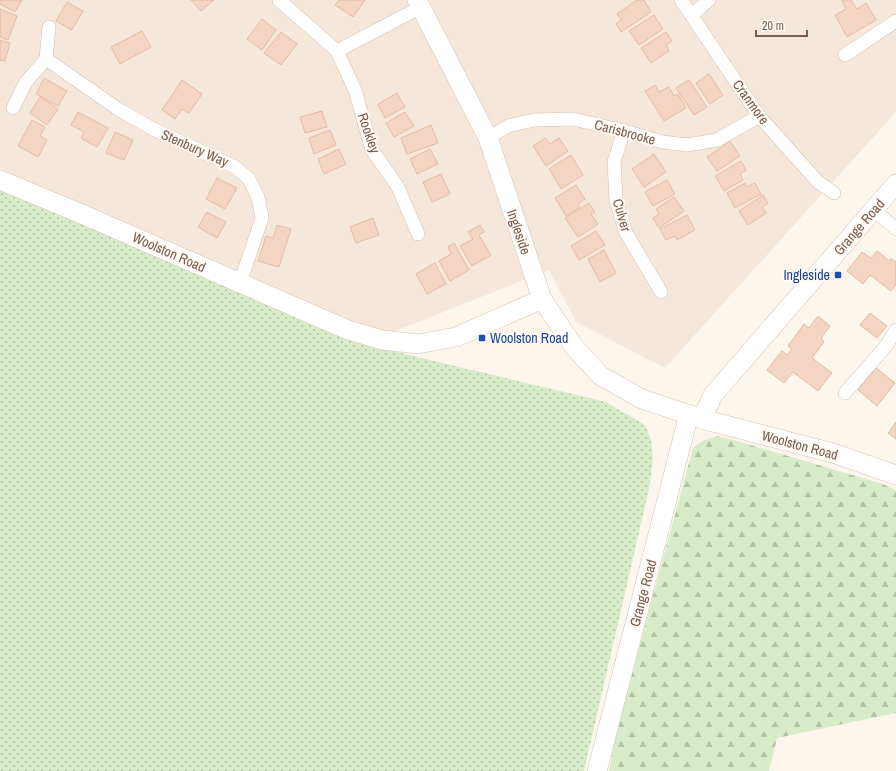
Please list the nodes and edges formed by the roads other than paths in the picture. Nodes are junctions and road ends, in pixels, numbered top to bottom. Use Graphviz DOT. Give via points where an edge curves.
graph roads {
  1 [pos="279,0"];
  2 [pos="681,0"];
  3 [pos="709,0"];
  4 [pos="419,3"];
  5 [pos="692,15"];
  6 [pos="896,22"];
  7 [pos="49,27"];
  8 [pos="337,51"];
  9 [pos="845,55"];
  10 [pos="46,59"];
  11 [pos="13,108"];
  12 [pos="759,116"];
  13 [pos="624,131"];
  14 [pos="488,138"];
  15 [pos="0,180"];
  16 [pos="896,184"];
  17 [pos="834,193"];
  18 [pos="874,210"];
  19 [pos="896,229"];
  20 [pos="418,234"];
  21 [pos="240,283"];
  22 [pos="661,292"];
  23 [pos="542,299"];
  24 [pos="896,330"];
  25 [pos="845,393"];
  26 [pos="696,417"];
  27 [pos="896,475"];
  28 [pos="597,771"];
  1 -- 8 [label="street, Rookley"];
  2 -- 5 [label="street, Cranmore"];
  3 -- 5 [label="street"];
  4 -- 8 [label="street"];
  4 -- 14 [label="street, Ingleside"];
  5 -- 12 [label="street, Cranmore"];
  6 -- 9 [label="street"];
  7 -- 10 [label="street"];
  8 -- 20 [label="street, Rookley" via="356,90 372,150 398,188"];
  10 -- 11 [label="street" via="26,82"];
  10 -- 21 [label="street, Stenbury Way" via="153,130 235,167 249,179 258,197 262,218"];
  12 -- 13 [label="street, Carisbrooke" via="717,140 687,145 663,142"];
  12 -- 17 [label="street, Cranmore" via="818,182"];
  13 -- 14 [label="street, Carisbrooke" via="573,119 534,120 508,126"];
  13 -- 22 [label="street, Culver" via="614,162 616,200 626,232"];
  14 -- 23 [label="street, Ingleside"];
  15 -- 21 [label="street, Woolston Road"];
  16 -- 18 [label="street, Grange Road"];
  18 -- 19 [label="street"];
  18 -- 26 [label="street, Grange Road"];
  21 -- 23 [label="street, Woolston Road" via="348,330 382,340 418,344 456,337"];
  23 -- 26 [label="street, Ingleside" via="574,347 601,376 642,398"];
  24 -- 25 [label="street" via="886,346"];
  26 -- 27 [label="street, Woolston Road" via="833,453"];
  26 -- 28 [label="street, Grange Road"];
}
